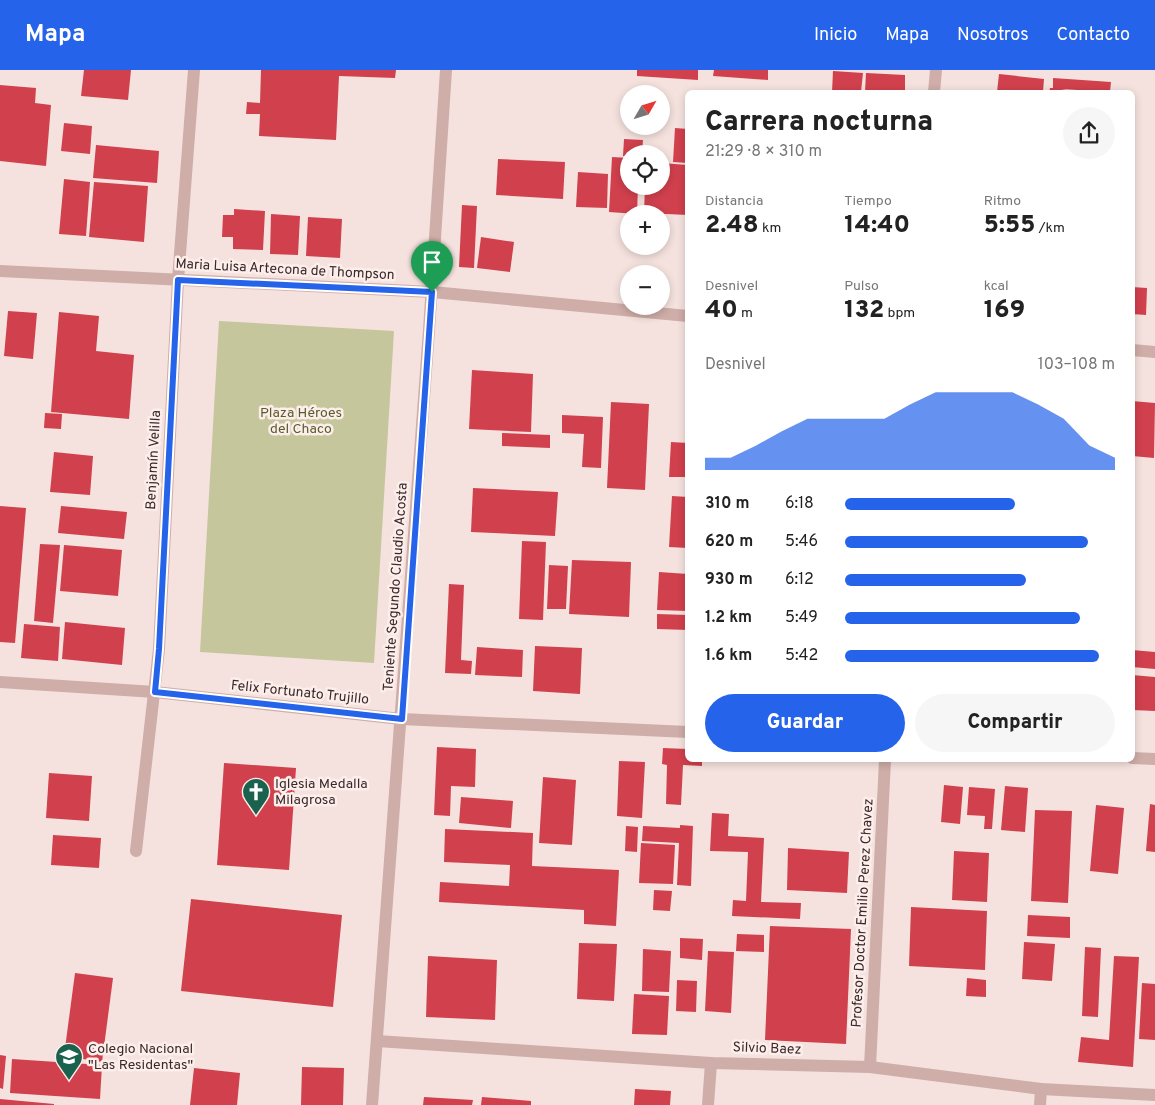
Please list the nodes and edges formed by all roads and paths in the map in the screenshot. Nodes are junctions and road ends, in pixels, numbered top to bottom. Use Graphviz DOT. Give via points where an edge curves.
graph roads {
  1 [pos="194,70"];
  2 [pos="446,70"];
  3 [pos="936,70"];
  4 [pos="934,90"];
  5 [pos="0,271"];
  6 [pos="178,280"];
  7 [pos="432,292"];
  8 [pos="685,316"];
  9 [pos="1135,350"];
  10 [pos="1155,352"];
  11 [pos="0,682"];
  12 [pos="155,692"];
  13 [pos="402,719"];
  14 [pos="685,732"];
  15 [pos="1135,758"];
  16 [pos="1155,760"];
  17 [pos="885,762"];
  18 [pos="136,851"];
  19 [pos="377,1041"];
  20 [pos="711,1062"];
  21 [pos="870,1068"];
  22 [pos="1041,1089"];
  23 [pos="1155,1096"];
  24 [pos="372,1105"];
  25 [pos="708,1105"];
  26 [pos="1040,1105"];
  1 -- 6 [label="street, Benjamín Velilla"];
  2 -- 7 [label="street, Teniente Segundo Claudio Acosta"];
  3 -- 4 [label="street"];
  5 -- 6 [label="street, Maria Luisa Artecona de Thompson"];
  6 -- 7 [label="street, Maria Luisa Artecona de Thompson"];
  6 -- 12 [label="street, Benjamín Velilla"];
  7 -- 8 [label="street, Maria Luisa Artecona de Thompson"];
  7 -- 13 [label="street, Teniente Segundo Claudio Acosta"];
  9 -- 10 [label="street"];
  11 -- 12 [label="street, Felix Fortunato Trujillo"];
  12 -- 13 [label="street, Felix Fortunato Trujillo"];
  12 -- 18 [label="street, Benjamín Velilla"];
  13 -- 14 [label="street, Felix Fortunato Trujillo"];
  13 -- 19 [label="street, Teniente Segundo Claudio Acosta"];
  15 -- 16 [label="street"];
  17 -- 21 [label="street, Profesor Doctor Emilio Perez Chavez"];
  19 -- 20 [label="street, Silvio Baez"];
  19 -- 24 [label="street, Teniente Segundo Claudio Acosta"];
  20 -- 21 [label="street, Silvio Baez"];
  20 -- 25 [label="street"];
  21 -- 22 [label="street, Silvio Baez"];
  22 -- 23 [label="street, Silvio Baez"];
  22 -- 26 [label="street"];
}
